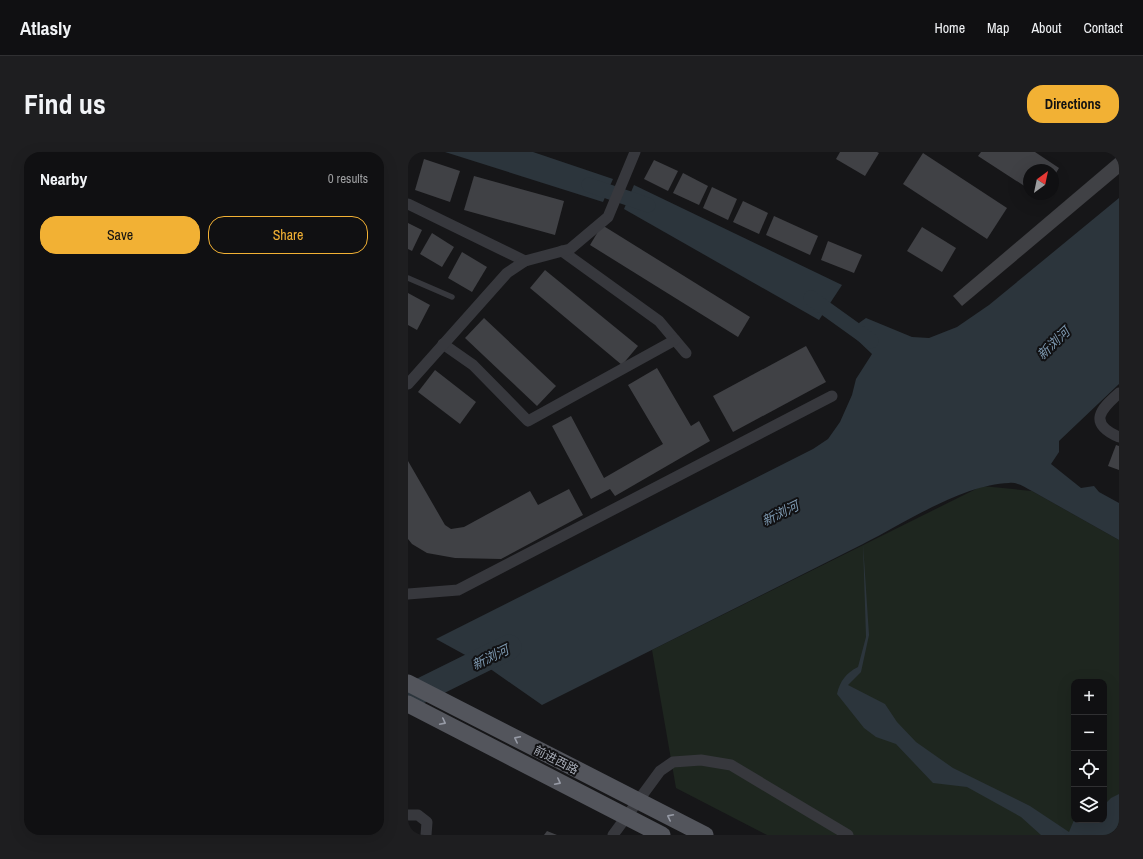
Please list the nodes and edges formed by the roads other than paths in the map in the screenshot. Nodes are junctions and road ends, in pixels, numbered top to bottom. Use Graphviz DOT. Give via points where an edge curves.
graph roads {
  1 [pos="635,152"];
  2 [pos="408,204"];
  3 [pos="562,251"];
  4 [pos="525,261"];
  5 [pos="408,278"];
  6 [pos="452,297"];
  7 [pos="674,340"];
  8 [pos="443,344"];
  9 [pos="686,353"];
  10 [pos="408,384"];
  11 [pos="1119,393"];
  12 [pos="832,396"];
  13 [pos="1119,437"];
  14 [pos="408,594"];
  15 [pos="408,683"];
  16 [pos="408,704"];
  17 [pos="408,815"];
  18 [pos="426,835"];
  19 [pos="613,835"];
  20 [pos="662,835"];
  21 [pos="705,835"];
  22 [pos="848,835"];
  1 -- 3 [label="street" via="608,217 570,249"];
  2 -- 4 [label="street"];
  3 -- 4 [label="street"];
  3 -- 7 [label="street" via="659,321"];
  4 -- 8 [label="street" via="507,273"];
  5 -- 6 [label="lane"];
  7 -- 8 [label="street" via="528,421 473,365"];
  7 -- 9 [label="street"];
  8 -- 10 [label="street"];
  11 -- 13 [label="street" via="1103,407 1100,420 1108,431"];
  12 -- 14 [label="street" via="458,590"];
  21 -- 15 [label="main road, 前进西路, one-way, bridge"];
  16 -- 20 [label="main road, 前进西路, one-way, bridge"];
  17 -- 18 [label="street" via="418,814 427,822"];
  19 -- 22 [label="street" via="660,771 673,762 700,760 731,765"];
}
